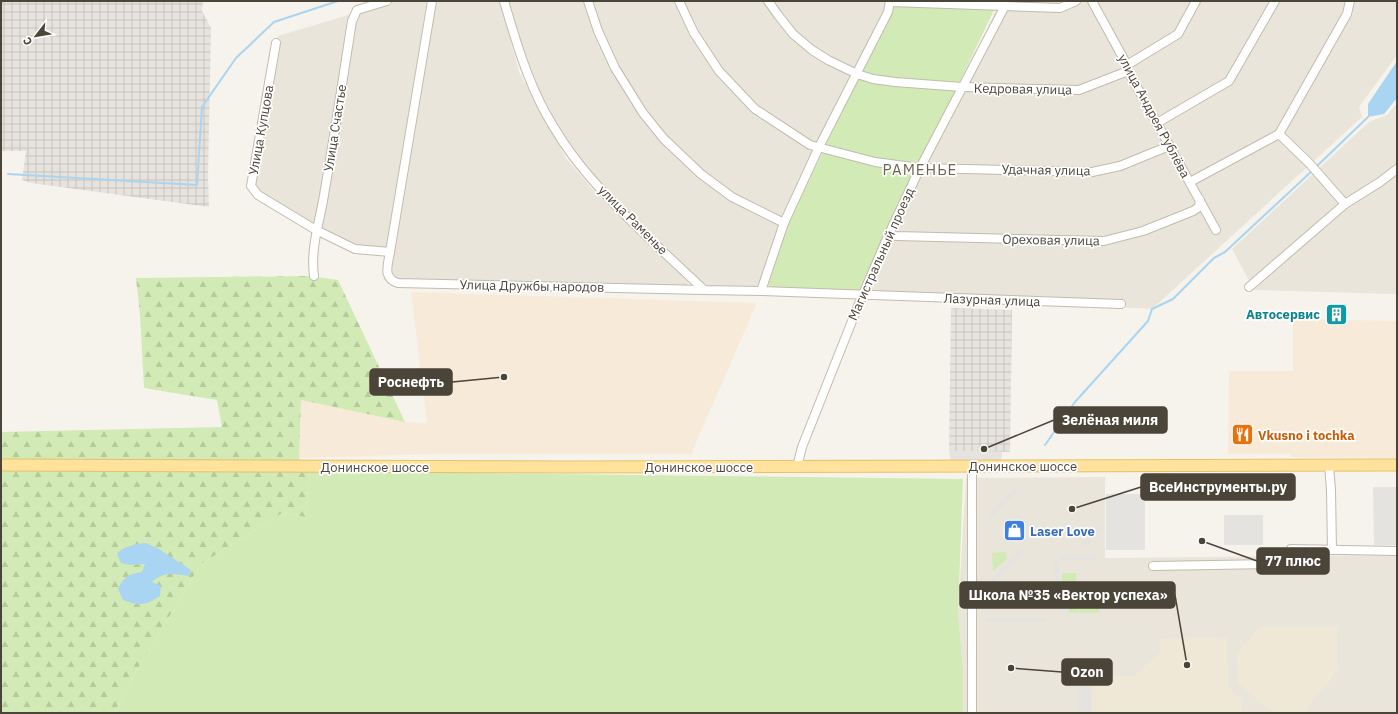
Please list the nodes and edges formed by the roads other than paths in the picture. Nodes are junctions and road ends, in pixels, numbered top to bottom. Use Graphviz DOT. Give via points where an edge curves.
graph roads {
  1 [pos="387,1"];
  2 [pos="432,1"];
  3 [pos="504,1"];
  4 [pos="588,1"];
  5 [pos="679,1"];
  6 [pos="768,1"];
  7 [pos="1076,1"];
  8 [pos="1196,1"];
  9 [pos="1275,1"];
  10 [pos="1350,1"];
  11 [pos="890,2"];
  12 [pos="1096,2"];
  13 [pos="1005,6"];
  14 [pos="276,43"];
  15 [pos="1128,68"];
  16 [pos="857,74"];
  17 [pos="962,88"];
  18 [pos="1158,123"];
  19 [pos="1279,134"];
  20 [pos="1169,146"];
  21 [pos="819,147"];
  22 [pos="920,168"];
  23 [pos="1397,169"];
  24 [pos="1190,182"];
  25 [pos="1200,200"];
  26 [pos="1345,204"];
  27 [pos="784,223"];
  28 [pos="316,230"];
  29 [pos="1216,230"];
  30 [pos="889,234"];
  31 [pos="390,252"];
  32 [pos="314,276"];
  33 [pos="1249,287"];
  34 [pos="704,290"];
  35 [pos="761,291"];
  36 [pos="862,295"];
  37 [pos="1121,304"];
  38 [pos="1,465"];
  39 [pos="1329,465"];
  40 [pos="1397,465"];
  41 [pos="972,466"];
  42 [pos="797,467"];
  43 [pos="1332,550"];
  44 [pos="1397,551"];
  45 [pos="1153,566"];
  46 [pos="972,713"];
  1 -- 28 [label="street, Улица Счастье" via="358,10 352,21 325,191"];
  2 -- 31 [label="street, Улица Дружбы народов"];
  3 -- 34 [label="street, улица Раменье" via="520,55 544,111 566,146 600,189"];
  4 -- 27 [label="street" via="598,31 616,68 643,113 664,139 700,174 732,197"];
  5 -- 21 [label="street, Удачная улица" via="694,33 719,71 755,109 810,145"];
  6 -- 16 [label="street, Кедровая улица" via="794,34 812,50"];
  7 -- 13 [label="street" via="1060,8"];
  8 -- 15 [label="street, Кедровая улица" via="1178,34"];
  9 -- 18 [label="street" via="1229,81"];
  10 -- 19 [label="street" via="1347,14"];
  11 -- 13 [label="street"];
  11 -- 16 [label="street" via="888,12"];
  12 -- 15 [label="street, улица Андрея Рублёва"];
  13 -- 17 [label="street, Магистральный проезд"];
  14 -- 28 [label="street, Улица Купцова" via="251,186 258,195"];
  15 -- 17 [label="street, Кедровая улица" via="1079,90"];
  15 -- 18 [label="street, улица Андрея Рублёва"];
  16 -- 17 [label="street, Кедровая улица" via="895,82"];
  16 -- 21 [label="street"];
  17 -- 22 [label="street, Магистральный проезд"];
  18 -- 20 [label="street, улица Андрея Рублёва"];
  19 -- 24 [label="street"];
  19 -- 26 [label="street"];
  20 -- 22 [label="street, Удачная улица" via="1120,166 1092,172"];
  20 -- 24 [label="street, улица Андрея Рублёва"];
  21 -- 22 [label="street, Удачная улица" via="874,162"];
  21 -- 27 [label="street"];
  22 -- 30 [label="street, Магистральный проезд"];
  23 -- 26 [label="street"];
  24 -- 25 [label="street, улица Андрея Рублёва"];
  25 -- 29 [label="street, улица Андрея Рублёва"];
  25 -- 30 [label="street, Ореховая улица" via="1199,207 1193,211 1143,231 1104,241"];
  26 -- 33 [label="street"];
  27 -- 35 [label="street"];
  28 -- 31 [label="street" via="354,249"];
  28 -- 32 [label="street, Улица Счастье" via="312,264"];
  30 -- 36 [label="street, Магистральный проезд"];
  31 -- 34 [label="street, Улица Дружбы народов" via="388,277 398,283"];
  34 -- 35 [label="street"];
  35 -- 36 [label="street"];
  36 -- 37 [label="street, Лазурная улица"];
  36 -- 42 [label="street, Магистральный проезд" via="802,447"];
  38 -- 42 [label="main road, Донинское шоссе"];
  39 -- 40 [label="main road, Донинское шоссе"];
  39 -- 41 [label="main road, Донинское шоссе"];
  39 -- 43 [label="street"];
  41 -- 42 [label="main road, Донинское шоссе"];
  41 -- 46 [label="street"];
  43 -- 44 [label="street"];
  43 -- 45 [label="street" via="1291,549 1284,562 1279,564"];
}
